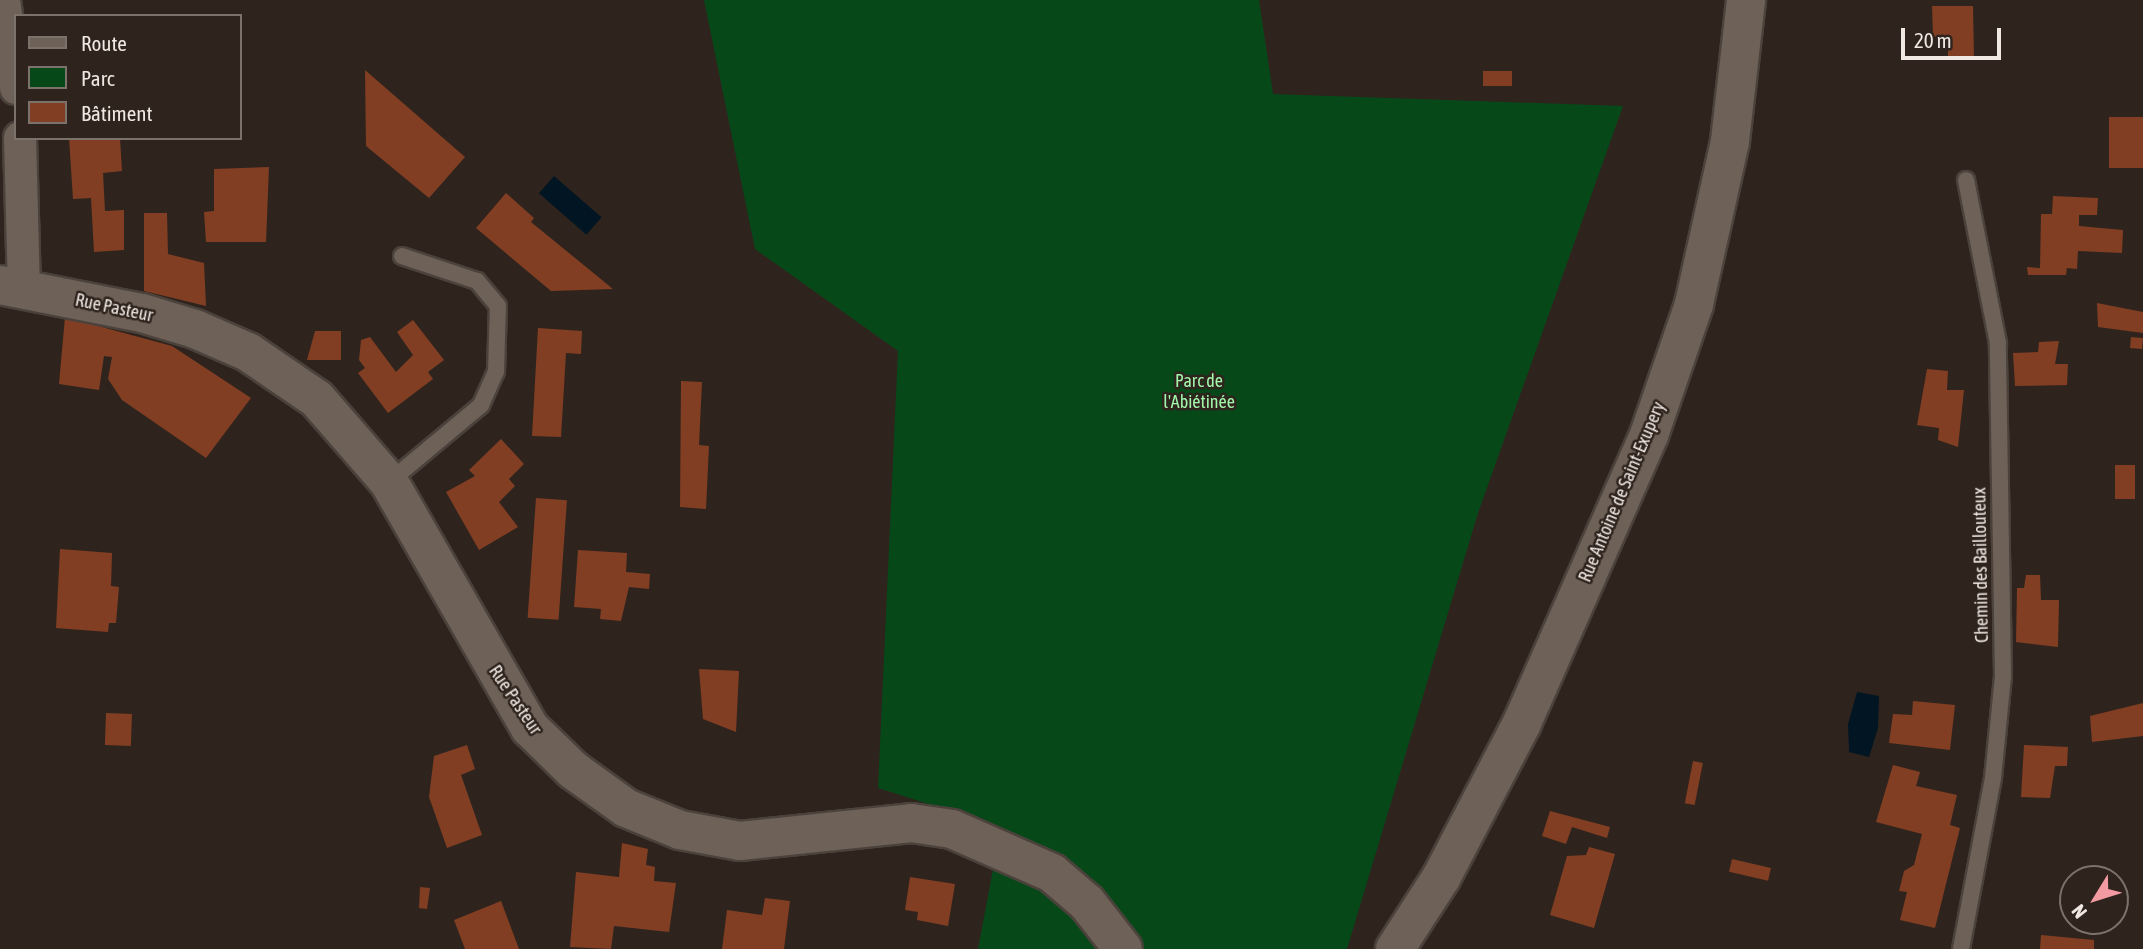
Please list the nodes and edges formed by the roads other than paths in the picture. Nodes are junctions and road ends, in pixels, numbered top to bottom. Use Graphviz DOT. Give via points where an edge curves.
graph roads {
  1 [pos="4,0"];
  2 [pos="1746,0"];
  3 [pos="14,73"];
  4 [pos="20,140"];
  5 [pos="1966,180"];
  6 [pos="402,256"];
  7 [pos="12,288"];
  8 [pos="389,482"];
  9 [pos="1124,949"];
  10 [pos="1395,949"];
  11 [pos="1961,949"];
  1 -- 3 [label="street"];
  2 -- 10 [label="street, Rue Antoine de Saint-Exupery" via="1730,141 1697,291 1649,435 1522,723 1458,848"];
  4 -- 7 [label="street"];
  5 -- 11 [label="lane, Chemin des Baillouteux" via="1998,343 2003,676 1993,778"];
  6 -- 8 [label="lane" via="477,281 498,306 496,372 481,405"];
  7 -- 8 [label="street, Rue Pasteur" via="142,313 248,352 317,399"];
  8 -- 9 [label="street, Rue Pasteur" via="530,728 573,770 626,808 680,830 740,842 911,823 952,829 1052,873 1087,903"];
}
